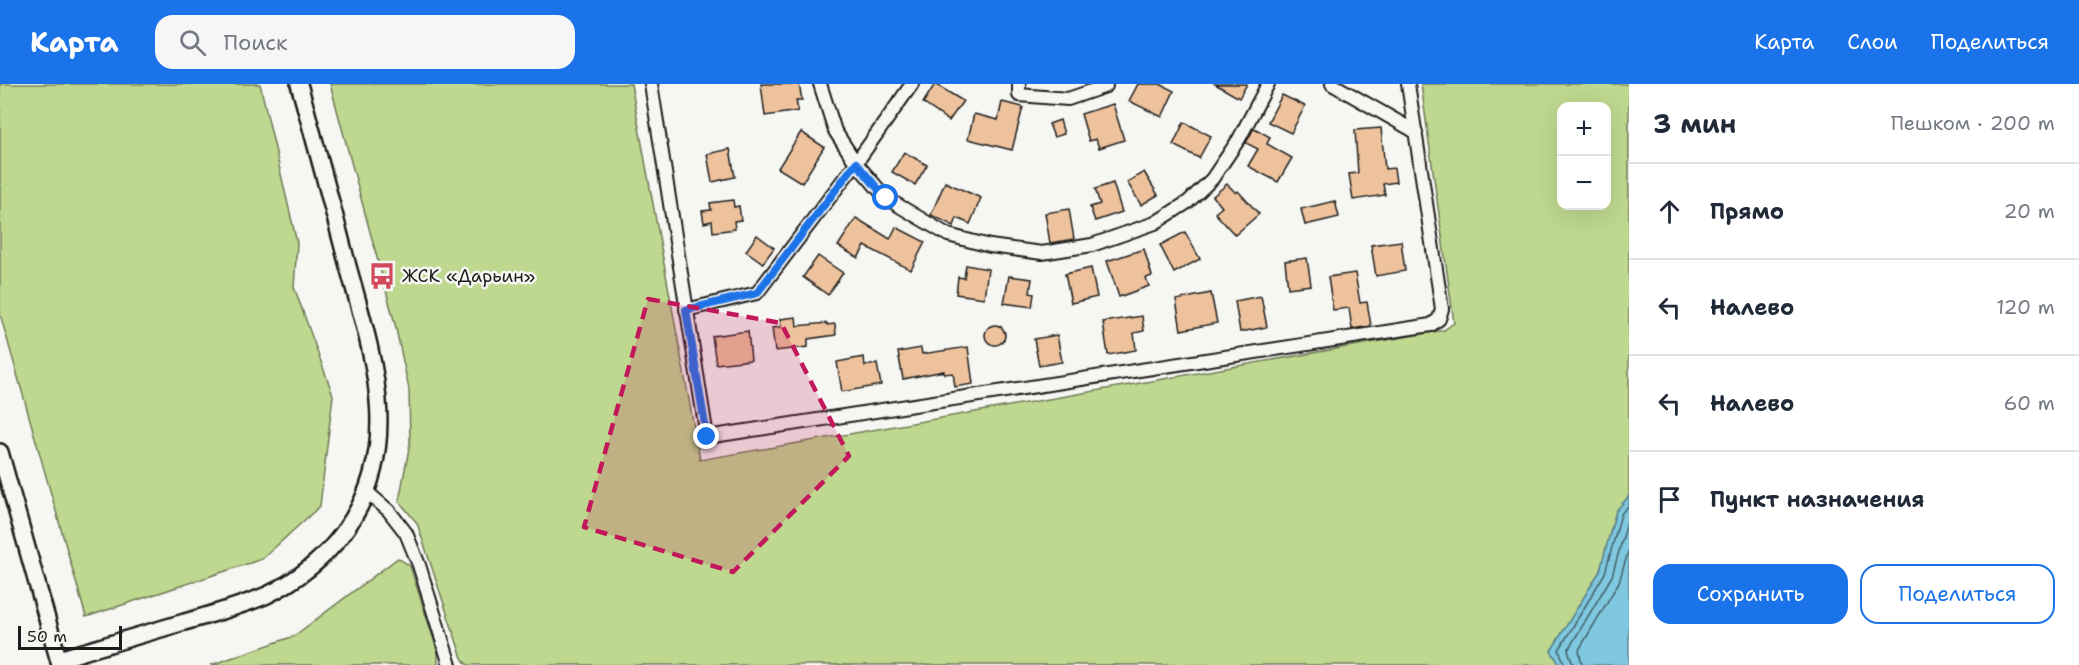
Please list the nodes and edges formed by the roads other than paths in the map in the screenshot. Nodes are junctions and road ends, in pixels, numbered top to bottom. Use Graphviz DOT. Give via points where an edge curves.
graph roads {
  1 [pos="299,84"];
  2 [pos="651,84"];
  3 [pos="820,84"];
  4 [pos="912,84"];
  5 [pos="1019,84"];
  6 [pos="1268,84"];
  7 [pos="1332,84"];
  8 [pos="1408,84"];
  9 [pos="1106,86"];
  10 [pos="1416,132"];
  11 [pos="856,163"];
  12 [pos="686,310"];
  13 [pos="0,452"];
  14 [pos="367,492"];
  15 [pos="60,662"];
  16 [pos="450,665"];
  1 -- 14 [label="street" via="378,391 377,457"];
  2 -- 12 [label="street"];
  3 -- 11 [label="street" via="835,131"];
  4 -- 11 [label="street"];
  5 -- 9 [label="street" via="1018,95 1068,99"];
  6 -- 11 [label="street" via="1212,179 1188,202 1155,223 1092,246 1042,253 948,235 886,198"];
  7 -- 10 [label="street"];
  8 -- 10 [label="street"];
  10 -- 12 [label="street" via="1442,309 1439,319 1431,325 707,437"];
  11 -- 12 [label="street" via="757,293"];
  13 -- 15 [label="street"];
  14 -- 15 [label="street" via="354,519 333,547 304,572 268,594"];
  14 -- 16 [label="street" via="406,533 420,565"];
}
